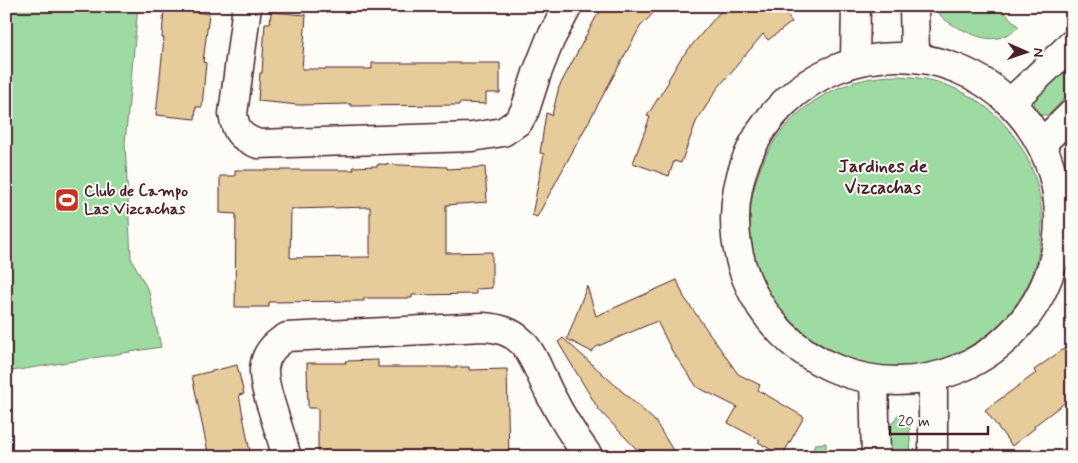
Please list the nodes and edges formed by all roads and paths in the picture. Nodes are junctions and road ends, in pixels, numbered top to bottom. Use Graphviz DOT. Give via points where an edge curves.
graph roads {
  1 [pos="247,6"];
  2 [pos="568,6"];
  3 [pos="856,6"];
  4 [pos="914,6"];
  5 [pos="1072,44"];
  6 [pos="915,56"];
  7 [pos="855,58"];
  8 [pos="1011,102"];
  9 [pos="1072,114"];
  10 [pos="1042,144"];
  11 [pos="932,379"];
  12 [pos="874,381"];
  13 [pos="287,457"];
  14 [pos="589,457"];
  15 [pos="876,457"];
  16 [pos="933,457"];
  1 -- 2 [label="street" via="233,114 235,128 244,138 258,144 472,137 503,132 519,121 525,110 550,40"];
  3 -- 7 [label="street"];
  4 -- 6 [label="street"];
  5 -- 8 [label="street"];
  6 -- 7 [label="street"];
  6 -- 8 [label="street" via="971,73"];
  7 -- 12 [label="street" via="816,78 772,114 744,164 734,221 745,278 775,327 819,363"];
  8 -- 10 [label="street"];
  9 -- 10 [label="street"];
  10 -- 11 [label="street" via="1058,190 1059,240 1045,288 1017,330 979,361"];
  11 -- 12 [label="street"];
  11 -- 16 [label="street"];
  12 -- 15 [label="street"];
  13 -- 14 [label="street" via="264,380 264,364 277,342 287,337 483,327 511,333 523,343 550,395"];
}
